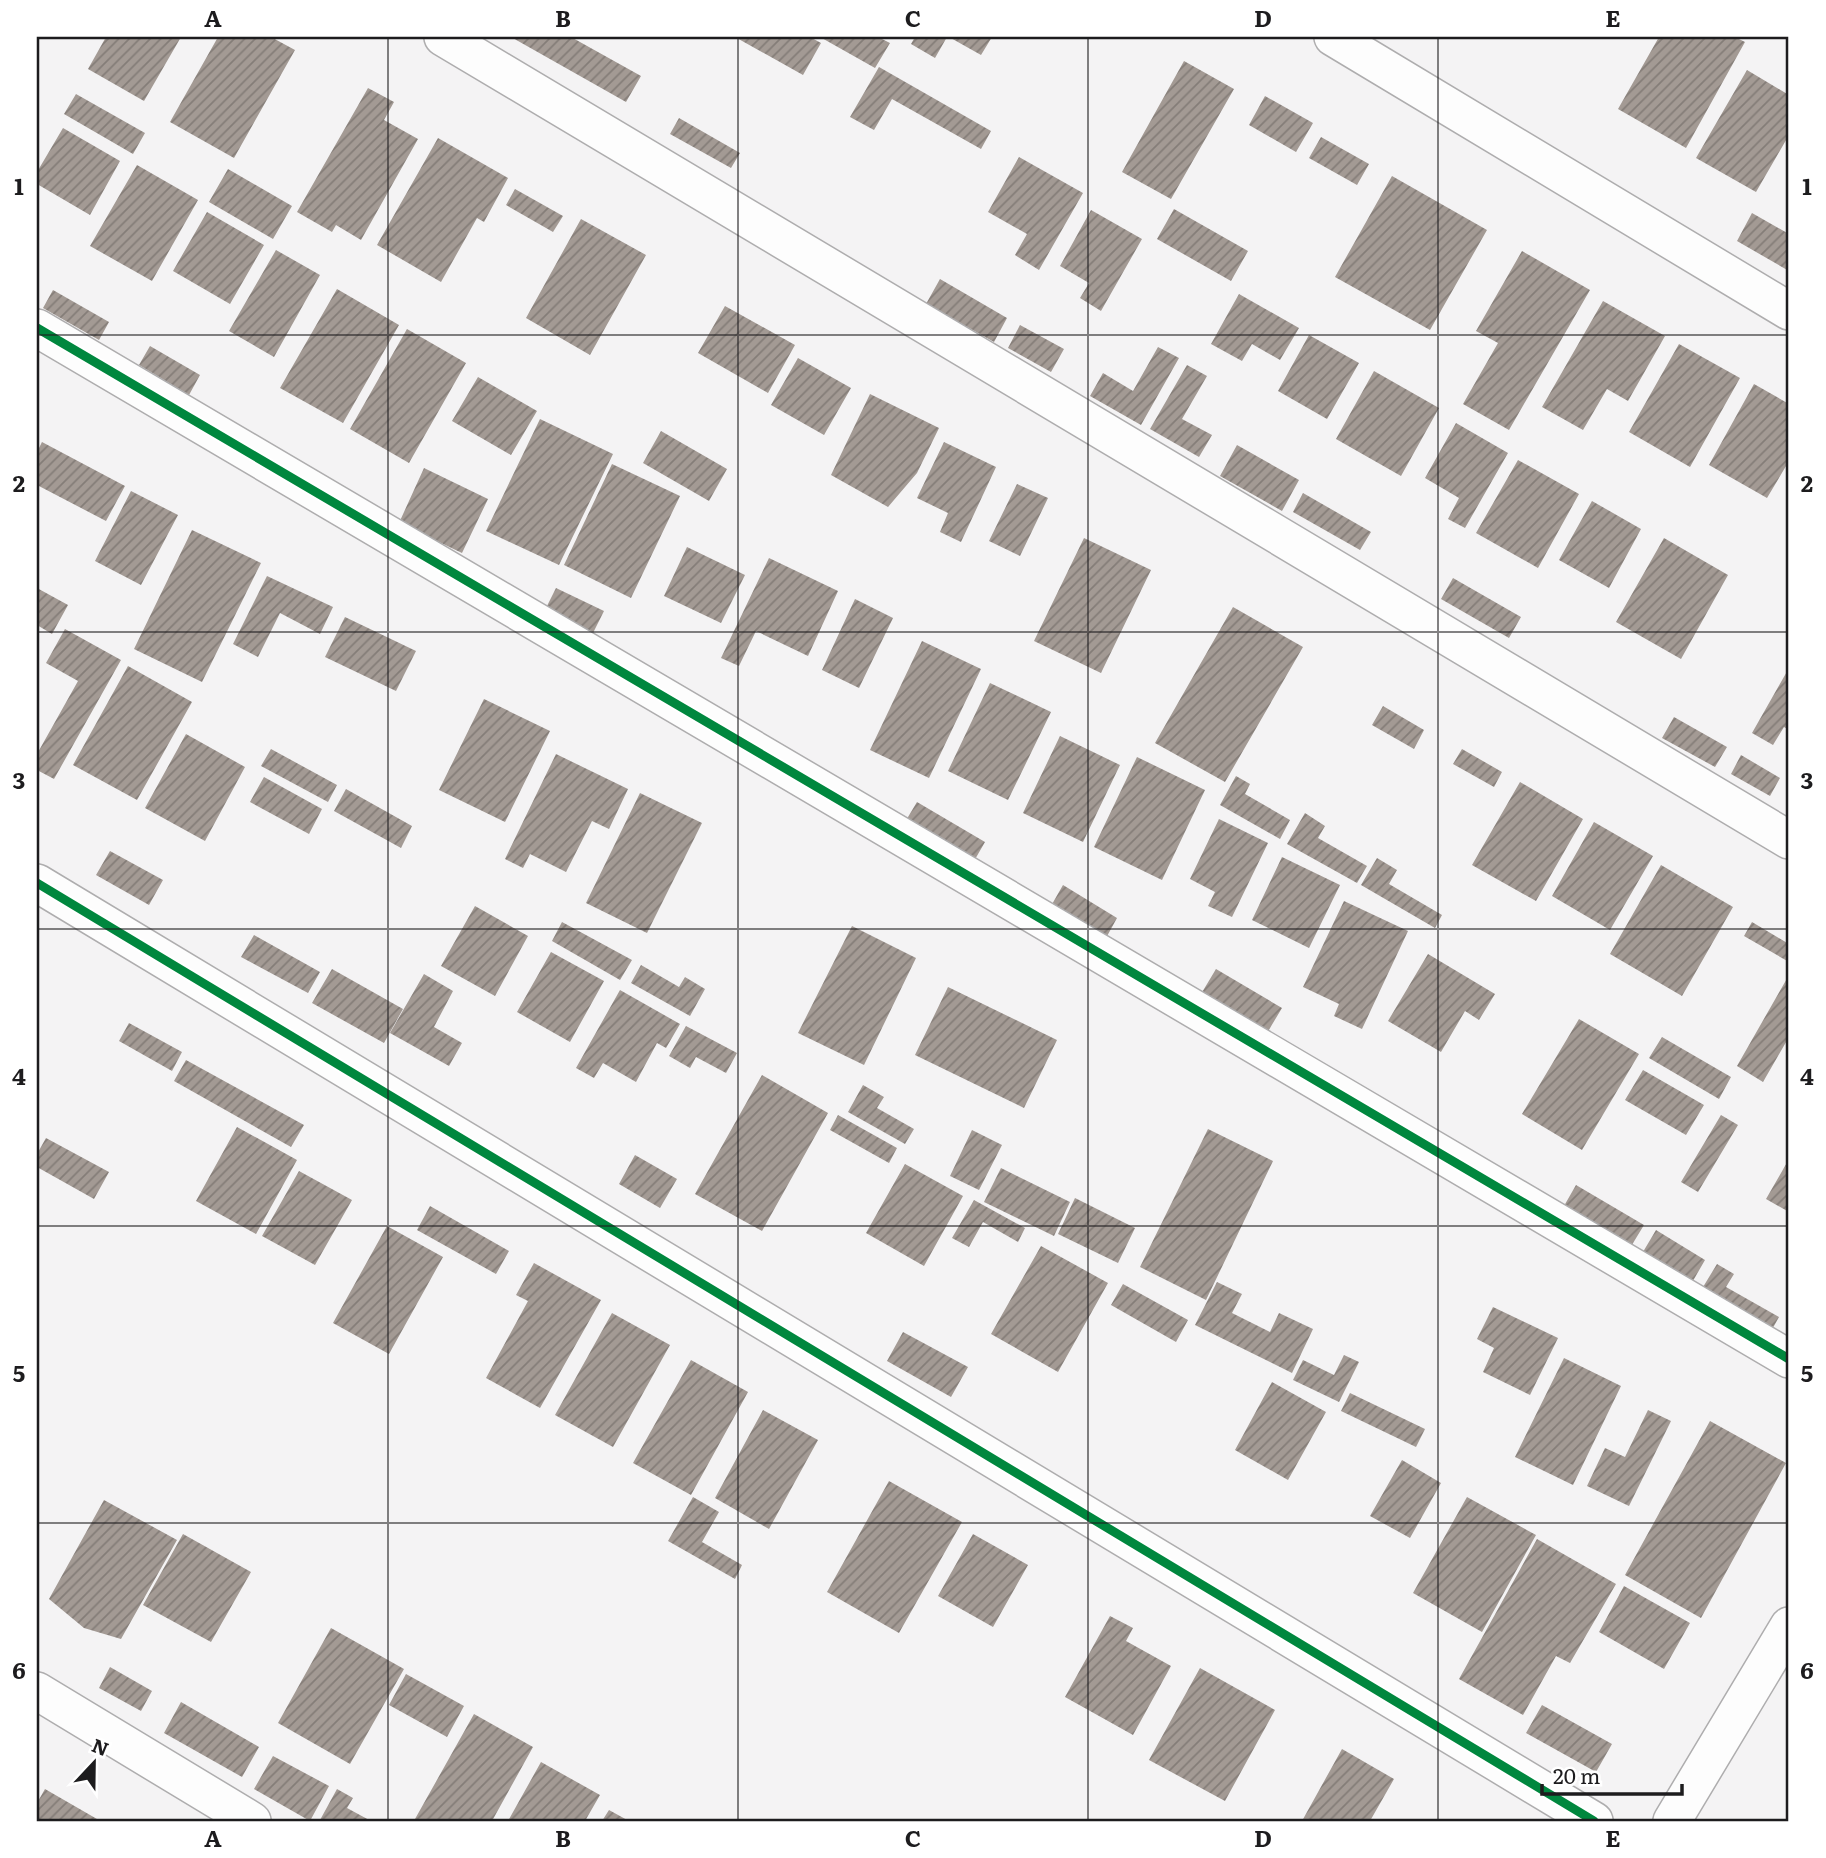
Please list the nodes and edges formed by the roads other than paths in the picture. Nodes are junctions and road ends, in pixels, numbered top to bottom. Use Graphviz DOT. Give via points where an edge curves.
graph roads {
  1 [pos="443,37"];
  2 [pos="1333,37"];
  3 [pos="1789,311"];
  4 [pos="37,328"];
  5 [pos="1789,840"];
  6 [pos="37,883"];
  7 [pos="1789,1359"];
  8 [pos="1789,1626"];
  9 [pos="37,1691"];
  10 [pos="252,1821"];
  11 [pos="1594,1821"];
  12 [pos="1672,1821"];
  1 -- 5 [label="street"];
  2 -- 3 [label="street"];
  4 -- 7 [label="street"];
  6 -- 11 [label="street"];
  8 -- 12 [label="street"];
  9 -- 10 [label="street"];
}
